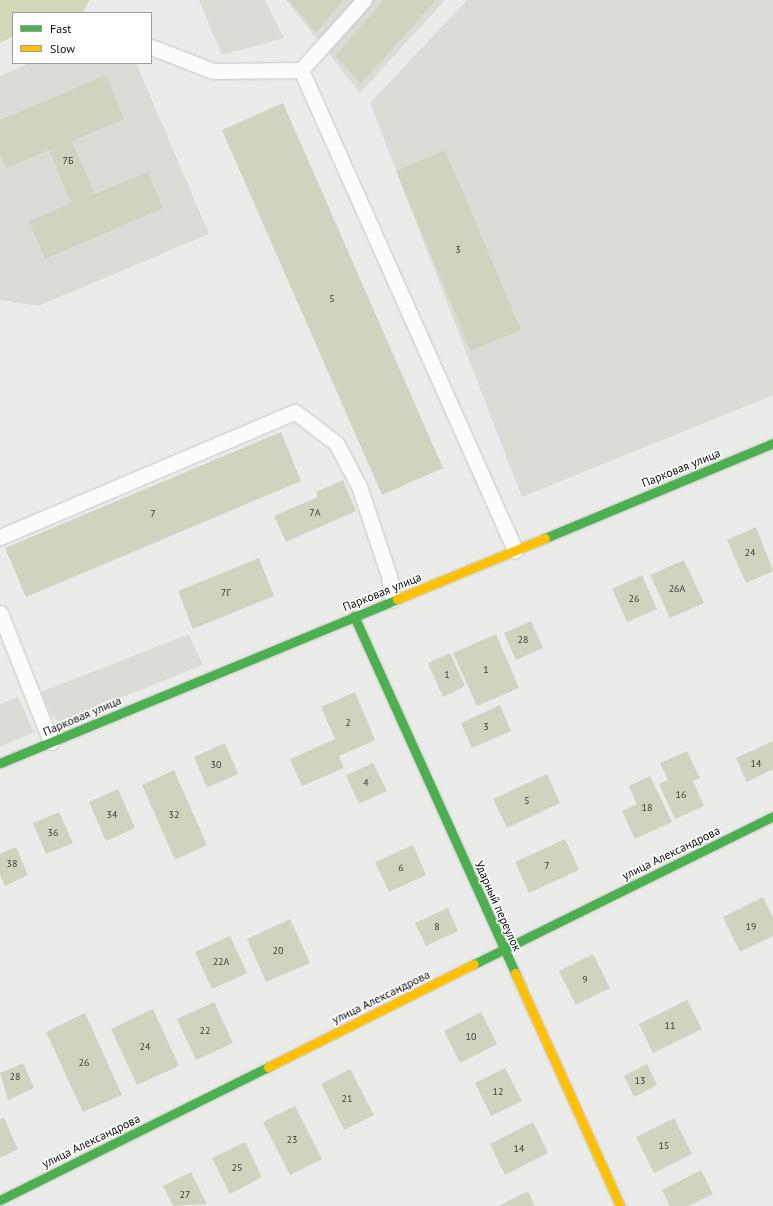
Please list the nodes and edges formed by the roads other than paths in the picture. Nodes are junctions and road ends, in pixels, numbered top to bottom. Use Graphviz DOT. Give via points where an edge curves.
graph roads {
  1 [pos="364,0"];
  2 [pos="152,47"];
  3 [pos="301,70"];
  4 [pos="773,443"];
  5 [pos="0,536"];
  6 [pos="516,550"];
  7 [pos="393,600"];
  8 [pos="0,613"];
  9 [pos="354,616"];
  10 [pos="51,742"];
  11 [pos="0,763"];
  12 [pos="773,816"];
  13 [pos="505,949"];
  14 [pos="0,1200"];
  15 [pos="620,1206"];
  1 -- 3 [label="lane"];
  2 -- 3 [label="lane" via="213,71"];
  3 -- 6 [label="lane"];
  4 -- 6 [label="street, Парковая улица"];
  5 -- 7 [label="lane" via="295,412 336,443 359,486 389,576"];
  6 -- 7 [label="street, Парковая улица"];
  7 -- 9 [label="street, Парковая улица"];
  8 -- 10 [label="lane"];
  9 -- 10 [label="street, Парковая улица"];
  9 -- 13 [label="street, Ударный переулок"];
  10 -- 11 [label="street, Парковая улица"];
  12 -- 13 [label="street, улица Александрова"];
  13 -- 14 [label="street, улица Александрова"];
  13 -- 15 [label="street, Ударный переулок"];
}
